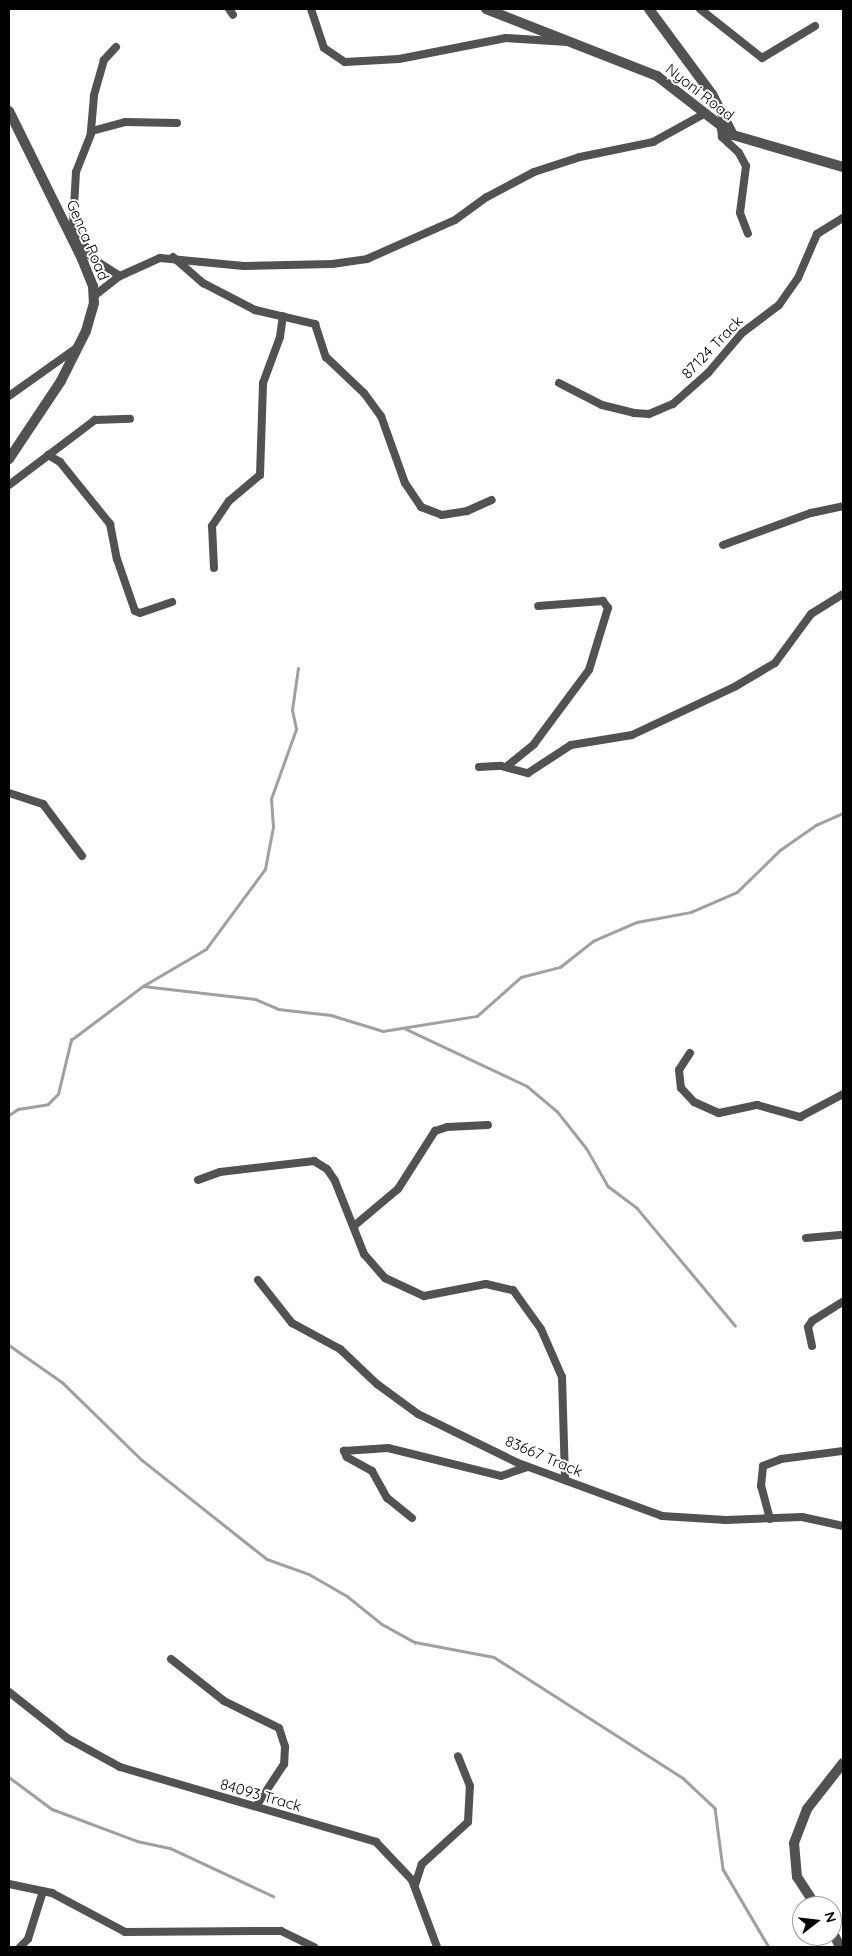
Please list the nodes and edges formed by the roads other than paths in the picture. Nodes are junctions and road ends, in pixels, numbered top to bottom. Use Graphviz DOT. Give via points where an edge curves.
graph roads {
  1 [pos="311,9"];
  2 [pos="486,9"];
  3 [pos="649,9"];
  4 [pos="656,9"];
  5 [pos="700,9"];
  6 [pos="657,20"];
  7 [pos="815,26"];
  8 [pos="568,42"];
  9 [pos="116,47"];
  10 [pos="9,111"];
  11 [pos="702,115"];
  12 [pos="177,123"];
  13 [pos="721,128"];
  14 [pos="92,131"];
  15 [pos="733,135"];
  16 [pos="843,167"];
  17 [pos="843,218"];
  18 [pos="748,234"];
  19 [pos="174,257"];
  20 [pos="120,276"];
  21 [pos="94,296"];
  22 [pos="283,316"];
  23 [pos="78,347"];
  24 [pos="560,383"];
  25 [pos="9,396"];
  26 [pos="130,419"];
  27 [pos="48,456"];
  28 [pos="9,459"];
  29 [pos="9,485"];
  30 [pos="492,500"];
  31 [pos="843,506"];
  32 [pos="723,545"];
  33 [pos="214,568"];
  34 [pos="843,594"];
  35 [pos="172,602"];
  36 [pos="538,606"];
  37 [pos="479,767"];
  38 [pos="506,767"];
  39 [pos="9,793"];
  40 [pos="82,856"];
  41 [pos="690,1053"];
  42 [pos="843,1094"];
  43 [pos="488,1125"];
  44 [pos="198,1180"];
  45 [pos="354,1226"];
  46 [pos="843,1235"];
  47 [pos="806,1238"];
  48 [pos="258,1280"];
  49 [pos="843,1302"];
  50 [pos="812,1346"];
  51 [pos="843,1451"];
  52 [pos="527,1466"];
  53 [pos="565,1480"];
  54 [pos="412,1518"];
  55 [pos="770,1519"];
  56 [pos="843,1526"];
  57 [pos="171,1659"];
  58 [pos="9,1692"];
  59 [pos="458,1756"];
  60 [pos="842,1767"];
  61 [pos="257,1805"];
  62 [pos="9,1884"];
  63 [pos="415,1885"];
  64 [pos="43,1891"];
  65 [pos="810,1896"];
  66 [pos="20,1947"];
  67 [pos="314,1947"];
  68 [pos="437,1947"];
  1 -- 8 [label="street" via="324,48 345,62 399,59 506,38"];
  2 -- 8 [label="street, Nyoni Road"];
  3 -- 6 [label="street"];
  4 -- 6 [label="street"];
  5 -- 7 [label="street" via="762,58"];
  6 -- 15 [label="street" via="712,94"];
  8 -- 11 [label="street, Nyoni Road" via="657,76"];
  9 -- 14 [label="street" via="102,67 94,96"];
  10 -- 21 [label="street, Genca Road" via="82,259"];
  11 -- 13 [label="street, Nyoni Road"];
  11 -- 19 [label="street" via="653,142 580,157 534,172 488,197 455,220 367,259 332,264 244,266"];
  12 -- 14 [label="street" via="125,122"];
  13 -- 15 [label="street, Nyoni Road"];
  13 -- 18 [label="street" via="722,137 739,153 746,166 740,213"];
  14 -- 20 [label="street" via="76,172 73,226 92,258"];
  15 -- 16 [label="street, Nyoni Road"];
  17 -- 24 [label="street, 87124 Track" via="817,234 798,278 780,305 742,333 708,373 673,404 650,414 634,413 602,405"];
  19 -- 20 [label="street" via="149,260"];
  19 -- 22 [label="street" via="214,290 255,310"];
  20 -- 21 [label="street"];
  21 -- 23 [label="street, Genca Road" via="92,315"];
  22 -- 30 [label="street" via="307,320 316,326 326,357 364,393 381,416 405,483 421,507 442,515 467,511"];
  22 -- 33 [label="street" via="280,337 263,383 260,475 229,501 212,526"];
  23 -- 25 [label="street"];
  23 -- 28 [label="street, Genca Road" via="48,403"];
  26 -- 27 [label="street" via="95,420"];
  27 -- 29 [label="street"];
  27 -- 35 [label="street" via="60,462 110,524 117,559 135,610 140,613"];
  31 -- 32 [label="street" via="811,513"];
  34 -- 38 [label="street" via="811,614 775,663 736,686 632,735 571,745 528,773"];
  36 -- 38 [label="street" via="603,602 608,608 589,670 534,744"];
  37 -- 38 [label="street"];
  39 -- 40 [label="street" via="44,804"];
  41 -- 42 [label="street" via="679,1070 681,1088 694,1102 719,1113 757,1106 800,1117"];
  43 -- 45 [label="street" via="447,1127 435,1131 398,1189"];
  44 -- 45 [label="street" via="220,1172 314,1161 327,1169 335,1181"];
  45 -- 53 [label="street" via="369,1263 385,1278 413,1294 432,1297 475,1286 499,1284 518,1294 551,1347 562,1377"];
  46 -- 47 [label="street"];
  48 -- 52 [label="street, 83667 Track" via="292,1323 340,1349 377,1384 418,1414"];
  49 -- 50 [label="street" via="812,1321 808,1327"];
  51 -- 55 [label="street" via="781,1459 763,1466 760,1471 763,1500"];
  52 -- 53 [label="street, 83667 Track"];
  52 -- 54 [label="street" via="501,1476 388,1448 344,1451 348,1457 372,1471 387,1498"];
  53 -- 55 [label="street, 83667 Track" via="662,1516 694,1520"];
  55 -- 56 [label="street, 83667 Track" via="802,1517"];
  57 -- 61 [label="street" via="224,1701 279,1728 285,1747 284,1764"];
  58 -- 61 [label="street, 84093 Track" via="67,1738 120,1767 164,1783"];
  59 -- 63 [label="street" via="470,1786 468,1822 422,1864"];
  60 -- 65 [label="street" via="807,1809 794,1843 798,1877"];
  61 -- 63 [label="street, 84093 Track" via="292,1818 368,1837 382,1847"];
  62 -- 64 [label="street"];
  63 -- 68 [label="street, 84093 Track"];
  64 -- 66 [label="street" via="28,1939"];
  64 -- 67 [label="street" via="84,1907 125,1932 281,1931"];
}
